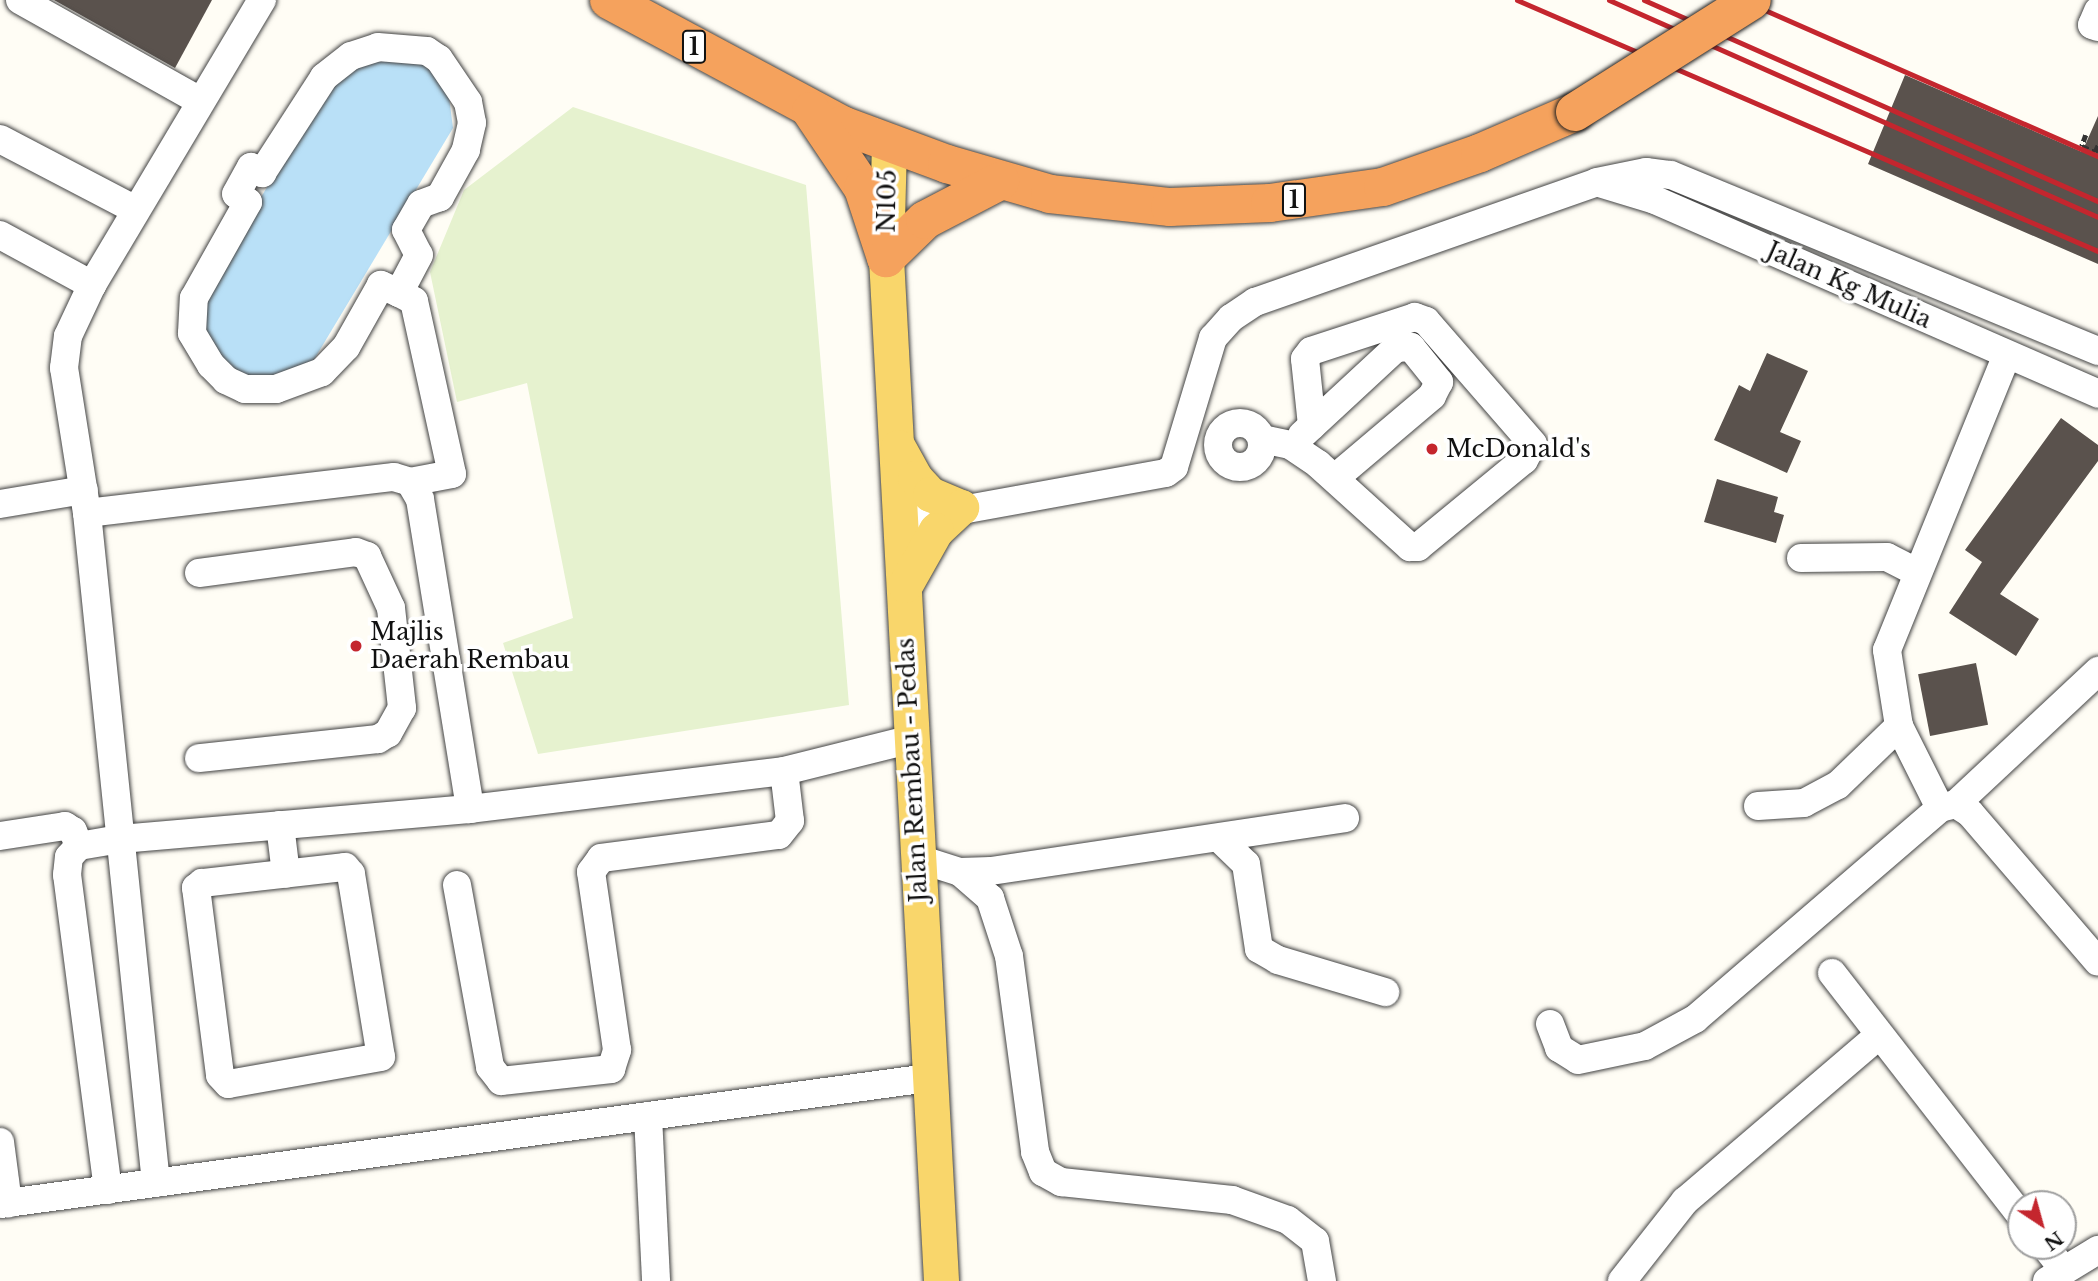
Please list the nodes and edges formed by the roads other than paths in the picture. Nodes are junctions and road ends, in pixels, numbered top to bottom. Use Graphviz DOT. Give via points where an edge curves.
graph roads {
  1 [pos="20,0"];
  2 [pos="262,0"];
  3 [pos="609,0"];
  4 [pos="1752,0"];
  5 [pos="2098,11"];
  6 [pos="2098,27"];
  7 [pos="200,101"];
  8 [pos="810,110"];
  9 [pos="0,139"];
  10 [pos="889,144"];
  11 [pos="1000,181"];
  12 [pos="1597,182"];
  13 [pos="136,210"];
  14 [pos="0,235"];
  15 [pos="886,258"];
  16 [pos="92,285"];
  17 [pos="399,293"];
  18 [pos="2098,351"];
  19 [pos="2007,354"];
  20 [pos="2098,394"];
  21 [pos="1312,426"];
  22 [pos="895,441"];
  23 [pos="1181,445"];
  24 [pos="1290,445"];
  25 [pos="1335,478"];
  26 [pos="410,482"];
  27 [pos="85,502"];
  28 [pos="0,504"];
  29 [pos="961,507"];
  30 [pos="901,521"];
  31 [pos="1801,558"];
  32 [pos="1917,572"];
  33 [pos="199,573"];
  34 [pos="905,585"];
  35 [pos="436,602"];
  36 [pos="391,608"];
  37 [pos="2098,671"];
  38 [pos="1899,726"];
  39 [pos="908,740"];
  40 [pos="199,758"];
  41 [pos="784,771"];
  42 [pos="1758,806"];
  43 [pos="1948,806"];
  44 [pos="470,809"];
  45 [pos="1345,818"];
  46 [pos="280,825"];
  47 [pos="0,836"];
  48 [pos="120,839"];
  49 [pos="1220,839"];
  50 [pos="79,846"];
  51 [pos="916,858"];
  52 [pos="960,872"];
  53 [pos="286,874"];
  54 [pos="457,885"];
  55 [pos="2098,962"];
  56 [pos="1832,973"];
  57 [pos="1385,992"];
  58 [pos="1550,1024"];
  59 [pos="1878,1036"];
  60 [pos="928,1078"];
  61 [pos="648,1116"];
  62 [pos="0,1142"];
  63 [pos="156,1183"];
  64 [pos="108,1190"];
  65 [pos="2007,1198"];
  66 [pos="4,1203"];
  67 [pos="2098,1250"];
  68 [pos="2055,1275"];
  69 [pos="656,1281"];
  70 [pos="941,1281"];
  71 [pos="1322,1281"];
  72 [pos="1622,1281"];
  1 -- 7 [label="street"];
  2 -- 7 [label="street"];
  3 -- 8 [label="highway, 1"];
  4 -- 11 [label="highway, 1, bridge" via="1575,112 1480,153 1382,187 1269,203 1170,207 1050,194"];
  5 -- 6 [label="street" via="2092,25"];
  7 -- 13 [label="street"];
  8 -- 10 [label="highway, 1"];
  8 -- 15 [label="highway" via="863,188"];
  9 -- 13 [label="street"];
  10 -- 11 [label="highway, 1"];
  10 -- 15 [label="main road, N105 / N105"];
  11 -- 15 [label="highway" via="925,220"];
  12 -- 18 [label="street" via="1646,172 1671,175"];
  12 -- 19 [label="street, Jalan Kg Mulia" via="1655,200"];
  12 -- 23 [label="street" via="1255,302 1213,338"];
  13 -- 16 [label="street"];
  14 -- 16 [label="street"];
  15 -- 22 [label="main road, Jalan Rembau - Pedas / N105"];
  16 -- 27 [label="street" via="68,336 64,368"];
  17 -- 17 [label="street" via="418,255 406,230 421,204 440,197 466,150 472,123 468,102 439,59 427,51 401,46 351,55 314,91 262,173 251,167 236,194 248,202 194,298 192,333 226,380 245,389 276,389 322,372 346,347 381,285"];
  17 -- 26 [label="street" via="414,301 452,474"];
  19 -- 20 [label="street, Jalan Kg Mulia"];
  19 -- 32 [label="street"];
  21 -- 24 [label="street"];
  21 -- 25 [label="street" via="1406,345 1439,382 1432,396"];
  21 -- 25 [label="street" via="1305,359 1311,351 1415,317 1426,321 1533,444 1524,460 1418,547 1398,538"];
  22 -- 29 [label="main road" via="915,478 930,494"];
  22 -- 30 [label="main road, Jalan Rembau - Pedas / N105"];
  23 -- 24 [label="street" via="1218,445 1225,429 1241,423 1262,439"];
  23 -- 29 [label="street" via="1174,467 1157,476"];
  24 -- 25 [label="street"];
  26 -- 27 [label="street" via="394,477"];
  26 -- 35 [label="street" via="420,499"];
  27 -- 28 [label="street"];
  27 -- 48 [label="street"];
  29 -- 30 [label="street"];
  29 -- 34 [label="main road" via="936,530"];
  30 -- 34 [label="main road, Jalan Rembau - Pedas / N105"];
  31 -- 32 [label="street" via="1887,557"];
  32 -- 38 [label="street" via="1887,650"];
  33 -- 36 [label="street" via="356,552 374,565"];
  34 -- 39 [label="main road, Jalan Rembau - Pedas / N105"];
  35 -- 36 [label="street"];
  35 -- 44 [label="street"];
  36 -- 40 [label="street" via="402,708 388,733 379,739"];
  37 -- 43 [label="street"];
  38 -- 42 [label="street" via="1838,785 1804,803"];
  38 -- 43 [label="street"];
  39 -- 41 [label="street"];
  39 -- 51 [label="main road, Jalan Rembau - Pedas / N105"];
  41 -- 44 [label="street"];
  41 -- 54 [label="street" via="790,821 779,835 601,858 591,872 617,1050 611,1069 502,1081 490,1067"];
  43 -- 55 [label="street" via="1970,813"];
  43 -- 58 [label="street" via="1685,1024 1646,1046 1578,1060 1559,1048"];
  44 -- 46 [label="street"];
  45 -- 49 [label="street"];
  46 -- 48 [label="street"];
  46 -- 53 [label="street"];
  47 -- 50 [label="street" via="65,827 73,831"];
  48 -- 50 [label="street"];
  48 -- 63 [label="street"];
  49 -- 52 [label="street"];
  49 -- 57 [label="street" via="1246,864 1259,949 1278,960"];
  50 -- 64 [label="street" via="69,857 67,875"];
  51 -- 52 [label="street"];
  51 -- 60 [label="main road, Jalan Rembau - Pedas / N105"];
  52 -- 71 [label="street" via="990,898 1009,956 1035,1152 1043,1172 1061,1182 1232,1200 1288,1220 1315,1241"];
  53 -- 53 [label="street" via="349,869 381,1057 228,1084 220,1075 196,888 202,883"];
  56 -- 59 [label="street"];
  59 -- 65 [label="street"];
  59 -- 72 [label="street" via="1685,1201"];
  60 -- 61 [label="street"];
  60 -- 70 [label="main road, Jalan Rembau - Pedas / N105"];
  61 -- 63 [label="street"];
  61 -- 69 [label="street"];
  62 -- 66 [label="street"];
  63 -- 64 [label="street"];
  64 -- 66 [label="street"];
  67 -- 68 [label="street"];
}
